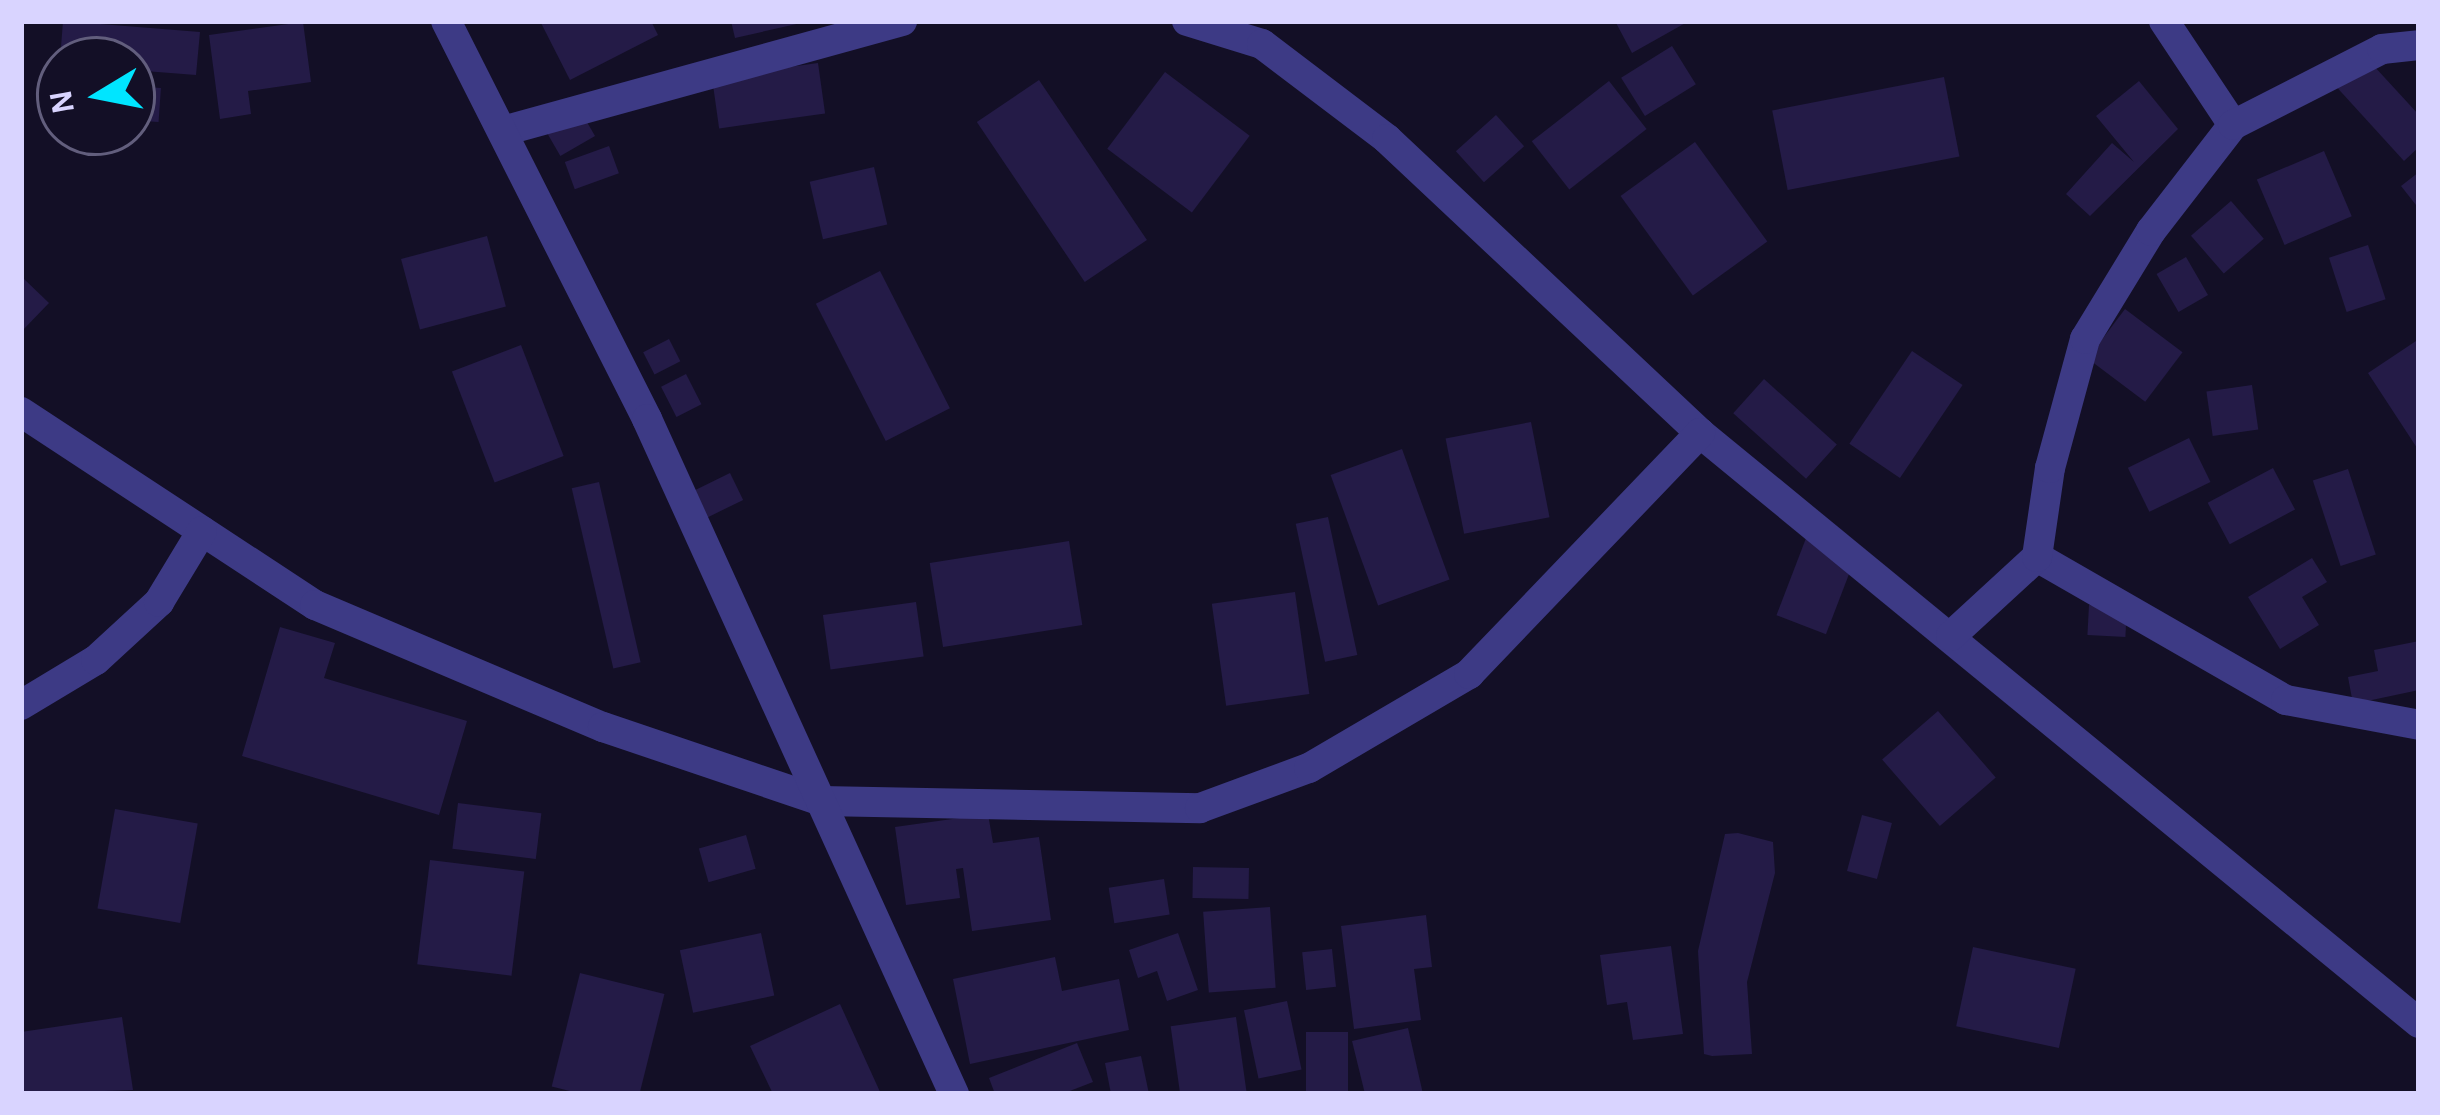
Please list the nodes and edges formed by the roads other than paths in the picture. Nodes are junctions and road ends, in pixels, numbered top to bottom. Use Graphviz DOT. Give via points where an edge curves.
graph roads {
  1 [pos="446,21"];
  2 [pos="902,21"];
  3 [pos="1187,21"];
  4 [pos="2164,21"];
  5 [pos="2419,45"];
  6 [pos="2233,125"];
  7 [pos="502,131"];
  8 [pos="21,412"];
  9 [pos="1700,433"];
  10 [pos="202,531"];
  11 [pos="2037,557"];
  12 [pos="1952,636"];
  13 [pos="21,705"];
  14 [pos="2419,725"];
  15 [pos="821,801"];
  16 [pos="2419,1022"];
  17 [pos="954,1094"];
  1 -- 7 [label="street"];
  2 -- 7 [label="street"];
  3 -- 9 [label="street" via="1262,44 1387,139"];
  4 -- 6 [label="street"];
  5 -- 6 [label="street" via="2382,49"];
  6 -- 11 [label="street" via="2151,231 2085,338 2050,468"];
  7 -- 15 [label="street" via="647,418"];
  8 -- 10 [label="street"];
  9 -- 12 [label="street"];
  9 -- 15 [label="street" via="1469,674 1309,768 1200,808"];
  10 -- 13 [label="street" via="159,602 96,660"];
  10 -- 15 [label="street" via="315,605 603,727"];
  11 -- 12 [label="street"];
  11 -- 14 [label="street" via="2287,700"];
  12 -- 16 [label="street"];
  15 -- 17 [label="street"];
}
